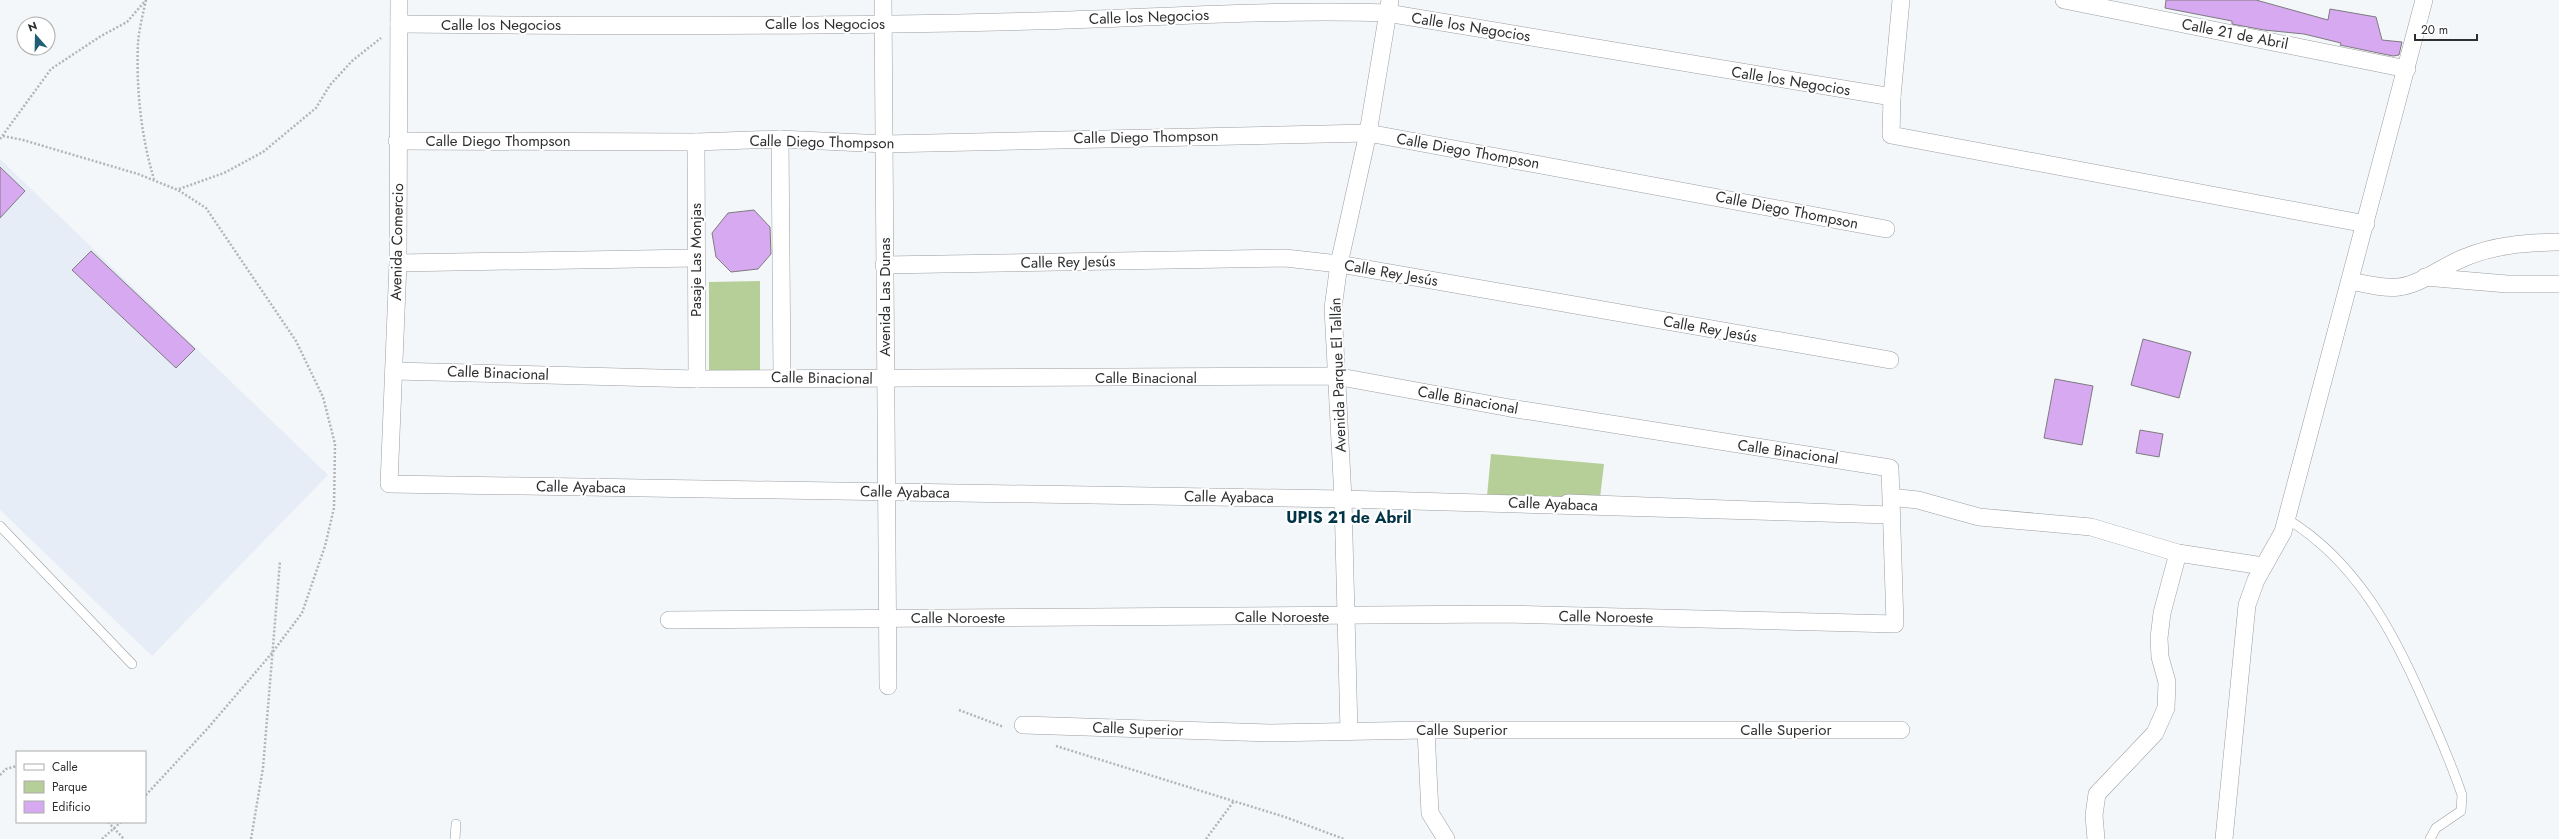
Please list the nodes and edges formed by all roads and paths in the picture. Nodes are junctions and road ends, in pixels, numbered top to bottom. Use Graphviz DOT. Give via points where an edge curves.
graph roads {
  1 [pos="146,0"];
  2 [pos="399,0"];
  3 [pos="883,0"];
  4 [pos="1901,0"];
  5 [pos="2064,0"];
  6 [pos="2424,0"];
  7 [pos="1388,7"];
  8 [pos="399,24"];
  9 [pos="884,24"];
  10 [pos="2407,69"];
  11 [pos="1892,97"];
  12 [pos="1368,133"];
  13 [pos="1,137"];
  14 [pos="780,139"];
  15 [pos="397,141"];
  16 [pos="696,142"];
  17 [pos="885,144"];
  18 [pos="154,180"];
  19 [pos="178,190"];
  20 [pos="2366,224"];
  21 [pos="1886,229"];
  22 [pos="2556,242"];
  23 [pos="696,258"];
  24 [pos="398,263"];
  25 [pos="1339,264"];
  26 [pos="884,265"];
  27 [pos="2424,277"];
  28 [pos="2350,281"];
  29 [pos="2559,284"];
  30 [pos="1890,360"];
  31 [pos="394,370"];
  32 [pos="1335,376"];
  33 [pos="782,377"];
  34 [pos="697,378"];
  35 [pos="885,379"];
  36 [pos="389,484"];
  37 [pos="886,492"];
  38 [pos="1898,498"];
  39 [pos="1343,499"];
  40 [pos="1568,503"];
  41 [pos="1890,515"];
  42 [pos="2287,519"];
  43 [pos="0,526"];
  44 [pos="2178,553"];
  45 [pos="280,561"];
  46 [pos="2263,566"];
  47 [pos="1346,617"];
  48 [pos="887,618"];
  49 [pos="669,620"];
  50 [pos="272,653"];
  51 [pos="132,664"];
  52 [pos="888,686"];
  53 [pos="959,710"];
  54 [pos="1015,727"];
  55 [pos="1426,730"];
  56 [pos="1901,730"];
  57 [pos="1349,731"];
  58 [pos="1052,745"];
  59 [pos="16,766"];
  60 [pos="0,775"];
  61 [pos="146,795"];
  62 [pos="1234,801"];
  63 [pos="109,823"];
  64 [pos="120,823"];
  65 [pos="456,824"];
  66 [pos="115,828"];
  67 [pos="102,839"];
  68 [pos="124,839"];
  69 [pos="251,839"];
  70 [pos="455,839"];
  71 [pos="1206,839"];
  72 [pos="1344,839"];
  73 [pos="1446,839"];
  74 [pos="2096,839"];
  75 [pos="2224,839"];
  76 [pos="2430,839"];
  1 -- 13 [label="path" via="127,22 51,69"];
  1 -- 18 [label="path" via="138,42 139,90 146,152"];
  2 -- 8 [label="street, Avenida Comercio"];
  3 -- 9 [label="street, Avenida Las Dunas"];
  4 -- 11 [label="street"];
  5 -- 10 [label="street, Calle 21 de Abril"];
  6 -- 10 [label="street"];
  7 -- 9 [label="street, Calle los Negocios" via="1035,21"];
  7 -- 11 [label="street, Calle los Negocios"];
  7 -- 12 [label="street, Avenida Parque El Tallán"];
  8 -- 9 [label="street, Calle los Negocios"];
  8 -- 15 [label="street, Avenida Comercio"];
  8 -- 19 [label="path" via="352,61 330,86 316,108 263,152 224,173"];
  9 -- 17 [label="street, Avenida Las Dunas"];
  10 -- 20 [label="street"];
  11 -- 20 [label="street" via="1891,135"];
  12 -- 17 [label="street, Calle Diego Thompson"];
  12 -- 21 [label="street, Calle Diego Thompson"];
  12 -- 25 [label="street, Avenida Parque El Tallán"];
  13 -- 18 [label="path" via="24,140"];
  14 -- 16 [label="street, Calle Diego Thompson"];
  14 -- 17 [label="street, Calle Diego Thompson"];
  14 -- 33 [label="street"];
  15 -- 16 [label="street, Calle Diego Thompson"];
  15 -- 24 [label="street, Avenida Comercio"];
  16 -- 23 [label="street, Pasaje Las Monjas"];
  17 -- 26 [label="street, Avenida Las Dunas"];
  18 -- 19 [label="path"];
  19 -- 50 [label="path" via="206,208 296,341 323,397 335,444 334,508 325,546 302,613"];
  20 -- 28 [label="street"];
  22 -- 27 [label="street" via="2496,247 2466,256"];
  23 -- 24 [label="street"];
  23 -- 34 [label="street, Pasaje Las Monjas"];
  24 -- 31 [label="street, Avenida Comercio"];
  25 -- 26 [label="street, Calle Rey Jesús" via="1286,258"];
  25 -- 30 [label="street, Calle Rey Jesús"];
  25 -- 32 [label="street, Avenida Parque El Tallán" via="1333,308"];
  26 -- 35 [label="street, Avenida Las Dunas"];
  27 -- 28 [label="street" via="2412,284 2399,287"];
  27 -- 29 [label="street" via="2507,284"];
  28 -- 42 [label="street"];
  31 -- 34 [label="street, Calle Binacional"];
  31 -- 36 [label="street, Avenida Comercio"];
  32 -- 35 [label="street, Calle Binacional"];
  32 -- 39 [label="street, Avenida Parque El Tallán"];
  32 -- 41 [label="street, Calle Binacional" via="1510,408 1890,468"];
  33 -- 34 [label="street, Calle Binacional"];
  33 -- 35 [label="street, Calle Binacional"];
  35 -- 37 [label="street, Avenida Las Dunas"];
  36 -- 37 [label="street, Calle Ayabaca"];
  37 -- 39 [label="street, Calle Ayabaca"];
  37 -- 48 [label="street, Avenida Las Dunas"];
  38 -- 44 [label="street" via="1918,500 1979,517 2091,527"];
  39 -- 41 [label="street, Calle Ayabaca"];
  39 -- 47 [label="street, Avenida Parque El Tallán"];
  40 -- 41 [label="street, Calle Ayabaca"];
  41 -- 47 [label="street, Calle Noroeste" via="1895,624 1504,614"];
  42 -- 46 [label="street" via="2283,532"];
  42 -- 76 [label="lane" via="2318,541 2347,570 2377,608 2403,654 2462,795 2461,811 2436,828"];
  43 -- 51 [label="lane"];
  44 -- 46 [label="street"];
  44 -- 74 [label="street" via="2162,613 2159,638 2160,657 2168,682 2166,708 2155,733 2097,794 2094,815"];
  45 -- 50 [label="path"];
  46 -- 75 [label="street" via="2247,605"];
  47 -- 48 [label="street, Calle Noroeste"];
  47 -- 57 [label="street, Avenida Parque El Tallán"];
  48 -- 49 [label="street, Calle Noroeste"];
  48 -- 52 [label="street, Avenida Las Dunas"];
  50 -- 61 [label="path"];
  50 -- 69 [label="path" via="263,768"];
  53 -- 54 [label="path"];
  54 -- 57 [label="street, Calle Superior" via="1270,733"];
  55 -- 56 [label="street, Calle Superior"];
  55 -- 57 [label="street, Calle Superior"];
  55 -- 73 [label="street" via="1430,812"];
  58 -- 62 [label="path"];
  59 -- 60 [label="path" via="6,769"];
  62 -- 71 [label="path"];
  62 -- 72 [label="path"];
  63 -- 66 [label="path"];
  64 -- 66 [label="path"];
  65 -- 70 [label="lane"];
  66 -- 67 [label="path"];
  66 -- 68 [label="path"];
}
